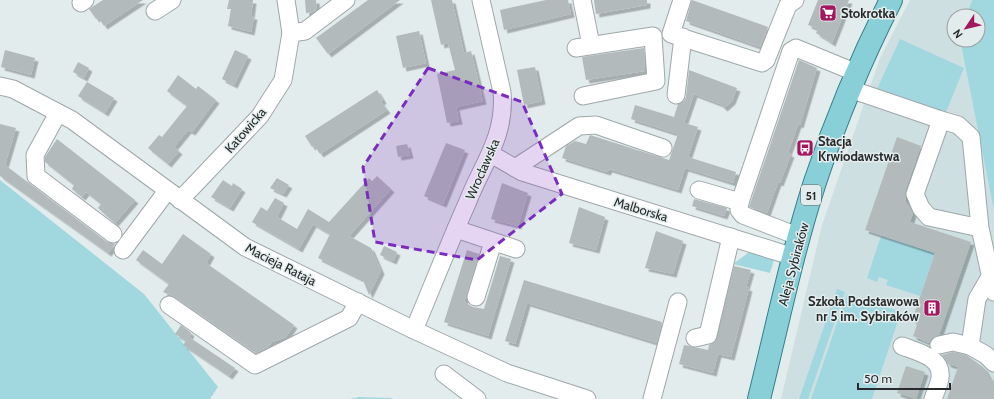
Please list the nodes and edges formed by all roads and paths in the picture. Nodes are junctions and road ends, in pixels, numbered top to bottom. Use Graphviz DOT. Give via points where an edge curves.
graph roads {
  1 [pos="172,0"];
  2 [pos="286,0"];
  3 [pos="346,0"];
  4 [pos="482,0"];
  5 [pos="582,0"];
  6 [pos="682,0"];
  7 [pos="891,0"];
  8 [pos="787,2"];
  9 [pos="156,11"];
  10 [pos="291,33"];
  11 [pos="683,37"];
  12 [pos="853,81"];
  13 [pos="0,86"];
  14 [pos="676,95"];
  15 [pos="582,96"];
  16 [pos="58,113"];
  17 [pos="941,120"];
  18 [pos="663,148"];
  19 [pos="491,154"];
  20 [pos="518,170"];
  21 [pos="699,190"];
  22 [pos="173,196"];
  23 [pos="740,202"];
  24 [pos="980,228"];
  25 [pos="456,229"];
  26 [pos="113,234"];
  27 [pos="724,235"];
  28 [pos="493,242"];
  29 [pos="797,247"];
  30 [pos="516,249"];
  31 [pos="123,250"];
  32 [pos="991,275"];
  33 [pos="994,292"];
  34 [pos="476,297"];
  35 [pos="358,302"];
  36 [pos="678,302"];
  37 [pos="168,305"];
  38 [pos="414,330"];
  39 [pos="695,338"];
  40 [pos="902,346"];
  41 [pos="970,346"];
  42 [pos="934,350"];
  43 [pos="994,363"];
  44 [pos="444,374"];
  45 [pos="477,399"];
  46 [pos="587,399"];
  47 [pos="652,399"];
  48 [pos="759,399"];
  49 [pos="933,399"];
  1 -- 9 [label="street"];
  2 -- 10 [label="street, Katowicka"];
  3 -- 10 [label="street" via="305,31"];
  4 -- 19 [label="street, Wrocławska" via="503,106"];
  5 -- 15 [label="street" via="583,46 653,36 656,82"];
  6 -- 11 [label="street" via="671,34"];
  7 -- 12 [label="main road, Aleja Sybiraków / 51"];
  8 -- 11 [label="street" via="766,60 762,63"];
  10 -- 22 [label="street, Katowicka" via="283,80 260,116"];
  11 -- 14 [label="street"];
  12 -- 17 [label="street"];
  12 -- 23 [label="street" via="842,66 796,48 791,51"];
  12 -- 29 [label="main road, Aleja Sybiraków / 51" via="815,183"];
  13 -- 16 [label="street, Macieja Rataja" via="13,89"];
  16 -- 22 [label="street, Macieja Rataja" via="72,120"];
  16 -- 26 [label="street" via="35,155 36,176"];
  17 -- 24 [label="street" via="958,125 971,137"];
  17 -- 24 [label="street" via="916,194 921,208 929,217"];
  18 -- 20 [label="street" via="596,125 579,126"];
  19 -- 20 [label="street, Malborska"];
  19 -- 25 [label="street, Wrocławska"];
  20 -- 27 [label="street, Malborska"];
  21 -- 23 [label="street"];
  22 -- 31 [label="street, Katowicka"];
  22 -- 35 [label="street, Macieja Rataja" via="245,247"];
  23 -- 29 [label="street" via="739,210 743,215"];
  24 -- 32 [label="street"];
  25 -- 28 [label="street"];
  25 -- 38 [label="street, Wrocławska"];
  27 -- 29 [label="street, Malborska"];
  27 -- 39 [label="street" via="708,335"];
  28 -- 30 [label="street"];
  28 -- 34 [label="street"];
  29 -- 48 [label="main road, Aleja Sybiraków / 51"];
  32 -- 33 [label="street"];
  32 -- 41 [label="street" via="977,299"];
  35 -- 37 [label="street" via="349,318 255,365"];
  35 -- 38 [label="street, Macieja Rataja"];
  36 -- 47 [label="street"];
  38 -- 46 [label="street, Macieja Rataja" via="507,373"];
  40 -- 42 [label="street"];
  41 -- 42 [label="street" via="953,342"];
  41 -- 43 [label="street"];
  42 -- 49 [label="street" via="941,377"];
  44 -- 45 [label="street"];
}
